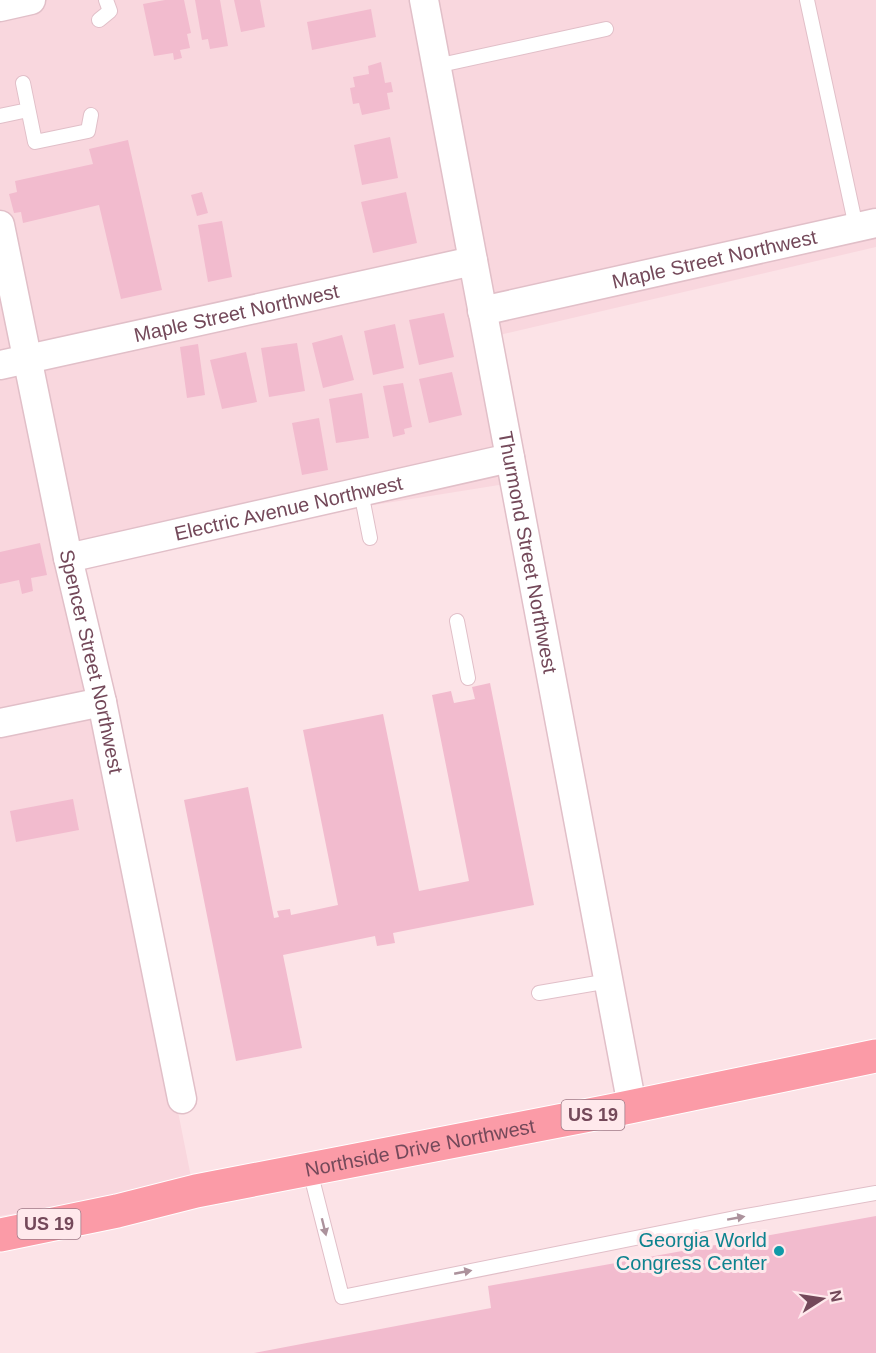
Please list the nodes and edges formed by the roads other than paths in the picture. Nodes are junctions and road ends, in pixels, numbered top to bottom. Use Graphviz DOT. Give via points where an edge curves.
graph roads {
  1 [pos="31,0"];
  2 [pos="106,0"];
  3 [pos="424,0"];
  4 [pos="807,0"];
  5 [pos="0,7"];
  6 [pos="99,20"];
  7 [pos="606,29"];
  8 [pos="436,66"];
  9 [pos="23,83"];
  10 [pos="28,110"];
  11 [pos="91,115"];
  12 [pos="0,116"];
  13 [pos="0,225"];
  14 [pos="866,225"];
  15 [pos="473,261"];
  16 [pos="482,311"];
  17 [pos="13,362"];
  18 [pos="510,458"];
  19 [pos="361,492"];
  20 [pos="370,538"];
  21 [pos="68,558"];
  22 [pos="457,621"];
  23 [pos="468,678"];
  24 [pos="102,702"];
  25 [pos="0,723"];
  26 [pos="609,981"];
  27 [pos="539,993"];
  28 [pos="876,1056"];
  29 [pos="182,1099"];
  30 [pos="632,1106"];
  31 [pos="310,1171"];
  32 [pos="876,1193"];
  33 [pos="0,1234"];
  1 -- 5 [label="street"];
  2 -- 6 [label="lane" via="110,11"];
  3 -- 8 [label="street, Thurmond Street Northwest"];
  4 -- 14 [label="lane"];
  7 -- 8 [label="lane"];
  8 -- 15 [label="street, Thurmond Street Northwest"];
  9 -- 10 [label="lane"];
  10 -- 11 [label="lane" via="35,142 88,131"];
  10 -- 12 [label="lane"];
  13 -- 17 [label="street, Spencer Street Northwest"];
  14 -- 16 [label="street, Maple Street Northwest"];
  15 -- 16 [label="street, Thurmond Street Northwest"];
  15 -- 17 [label="street, Maple Street Northwest"];
  16 -- 18 [label="street, Thurmond Street Northwest"];
  17 -- 21 [label="street, Spencer Street Northwest"];
  18 -- 19 [label="street, Electric Avenue Northwest"];
  18 -- 26 [label="street, Thurmond Street Northwest"];
  19 -- 20 [label="lane"];
  19 -- 21 [label="street, Electric Avenue Northwest"];
  21 -- 24 [label="street, Spencer Street Northwest"];
  22 -- 23 [label="lane"];
  24 -- 25 [label="street"];
  24 -- 29 [label="street, Spencer Street Northwest"];
  26 -- 27 [label="lane"];
  26 -- 30 [label="street, Thurmond Street Northwest"];
  28 -- 30 [label="main road, Northside Drive Northwest / US 19"];
  30 -- 31 [label="main road, Northside Drive Northwest / US 19"];
  31 -- 32 [label="lane, one-way" via="342,1297"];
  31 -- 33 [label="main road, Northside Drive Northwest / US 19" via="196,1191"];
}
